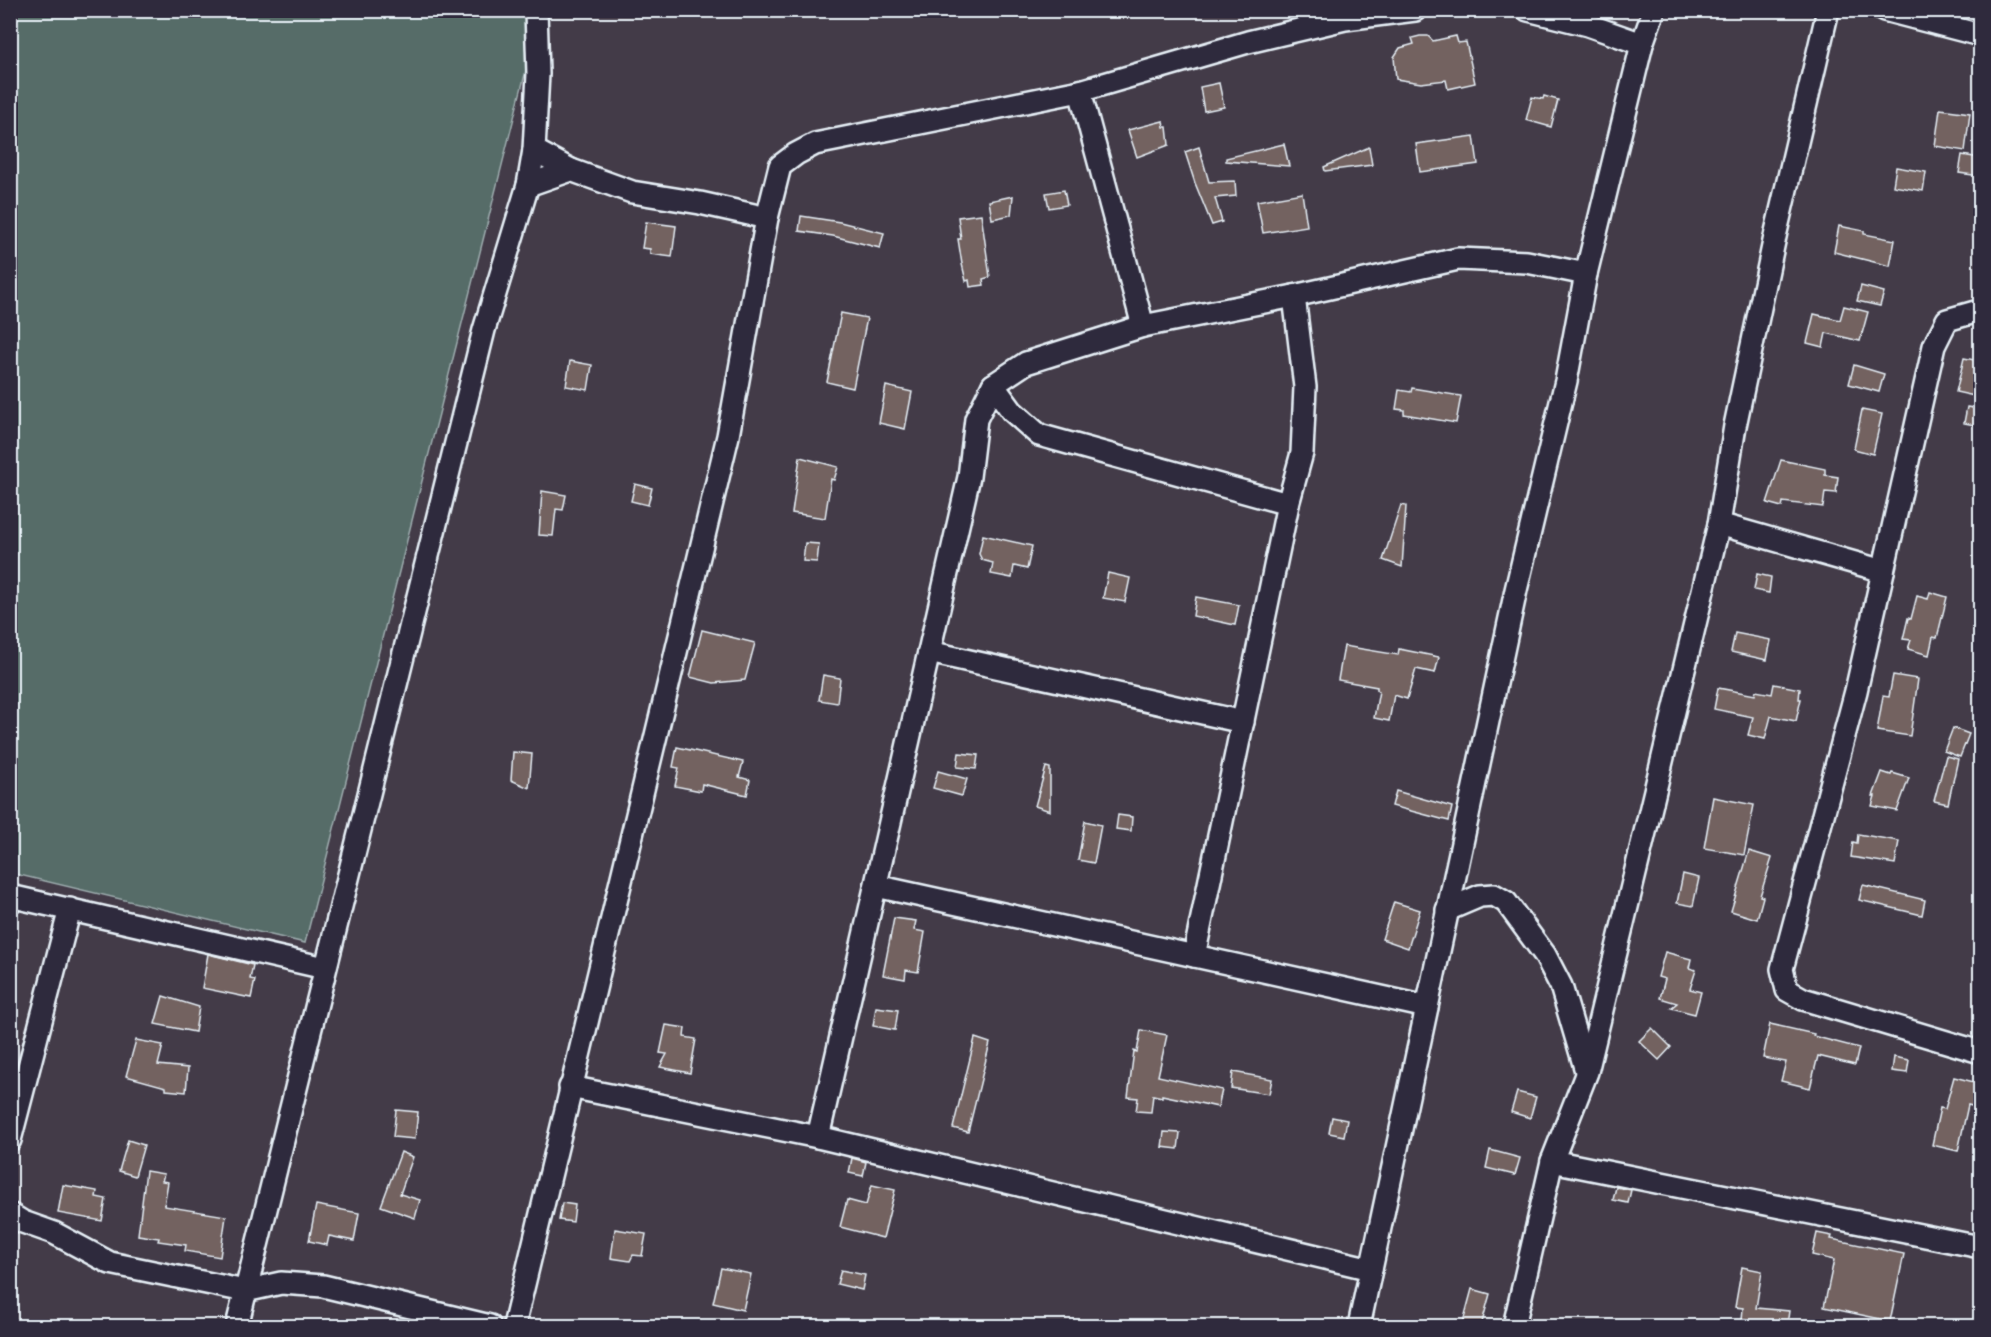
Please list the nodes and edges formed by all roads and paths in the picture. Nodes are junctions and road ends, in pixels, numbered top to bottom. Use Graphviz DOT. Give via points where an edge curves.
graph roads {
  1 [pos="536,10"];
  2 [pos="1416,10"];
  3 [pos="1528,10"];
  4 [pos="1654,10"];
  5 [pos="1828,10"];
  6 [pos="1884,10"];
  7 [pos="1980,35"];
  8 [pos="1642,44"];
  9 [pos="1080,91"];
  10 [pos="534,150"];
  11 [pos="571,170"];
  12 [pos="528,185"];
  13 [pos="767,218"];
  14 [pos="1586,274"];
  15 [pos="1294,296"];
  16 [pos="1980,313"];
  17 [pos="1143,326"];
  18 [pos="993,385"];
  19 [pos="1288,504"];
  20 [pos="1719,524"];
  21 [pos="1883,571"];
  22 [pos="929,652"];
  23 [pos="1243,722"];
  24 [pos="876,886"];
  25 [pos="10,896"];
  26 [pos="70,909"];
  27 [pos="1448,910"];
  28 [pos="1194,956"];
  29 [pos="325,968"];
  30 [pos="1427,1007"];
  31 [pos="1980,1052"];
  32 [pos="1587,1072"];
  33 [pos="570,1087"];
  34 [pos="818,1137"];
  35 [pos="10,1140"];
  36 [pos="1552,1161"];
  37 [pos="10,1214"];
  38 [pos="1980,1247"];
  39 [pos="1371,1269"];
  40 [pos="245,1291"];
  41 [pos="237,1326"];
  42 [pos="490,1326"];
  43 [pos="514,1326"];
  44 [pos="1359,1326"];
  45 [pos="1514,1326"];
  1 -- 10 [label="street"];
  2 -- 9 [label="street" via="1345,19 1295,31"];
  3 -- 8 [label="street"];
  4 -- 8 [label="street"];
  5 -- 20 [label="street" via="1776,232 1735,426"];
  6 -- 7 [label="street"];
  8 -- 14 [label="street"];
  9 -- 13 [label="street" via="815,144 780,166"];
  9 -- 17 [label="street"];
  10 -- 11 [label="street"];
  10 -- 12 [label="street"];
  11 -- 12 [label="street"];
  11 -- 13 [label="street" via="632,192"];
  12 -- 29 [label="street" via="484,330"];
  13 -- 33 [label="street" via="728,436"];
  14 -- 15 [label="street" via="1527,262 1458,259"];
  14 -- 27 [label="street" via="1566,381 1513,602"];
  15 -- 17 [label="street"];
  15 -- 19 [label="street" via="1305,387 1302,453"];
  16 -- 21 [label="street" via="1947,320 1934,346"];
  17 -- 18 [label="street" via="1026,363"];
  18 -- 19 [label="street" via="1012,411 1040,435"];
  18 -- 22 [label="street" via="976,418 969,477"];
  19 -- 23 [label="street"];
  20 -- 21 [label="street"];
  20 -- 32 [label="street"];
  21 -- 31 [label="street" via="1856,691 1782,969 1787,990 1803,999"];
  22 -- 23 [label="street"];
  22 -- 24 [label="street"];
  23 -- 28 [label="street"];
  24 -- 28 [label="street"];
  24 -- 34 [label="street"];
  25 -- 26 [label="street"];
  26 -- 29 [label="street"];
  26 -- 35 [label="street"];
  27 -- 30 [label="street"];
  27 -- 32 [label="street" via="1480,896 1494,895 1506,902 1545,955 1561,986"];
  28 -- 30 [label="street"];
  29 -- 40 [label="street"];
  30 -- 39 [label="street"];
  32 -- 36 [label="street"];
  33 -- 34 [label="street"];
  33 -- 43 [label="street"];
  34 -- 39 [label="street"];
  36 -- 38 [label="street"];
  36 -- 45 [label="street"];
  37 -- 40 [label="street" via="110,1263"];
  39 -- 44 [label="street"];
  40 -- 41 [label="street"];
  40 -- 42 [label="street" via="281,1283 323,1286"];
}
